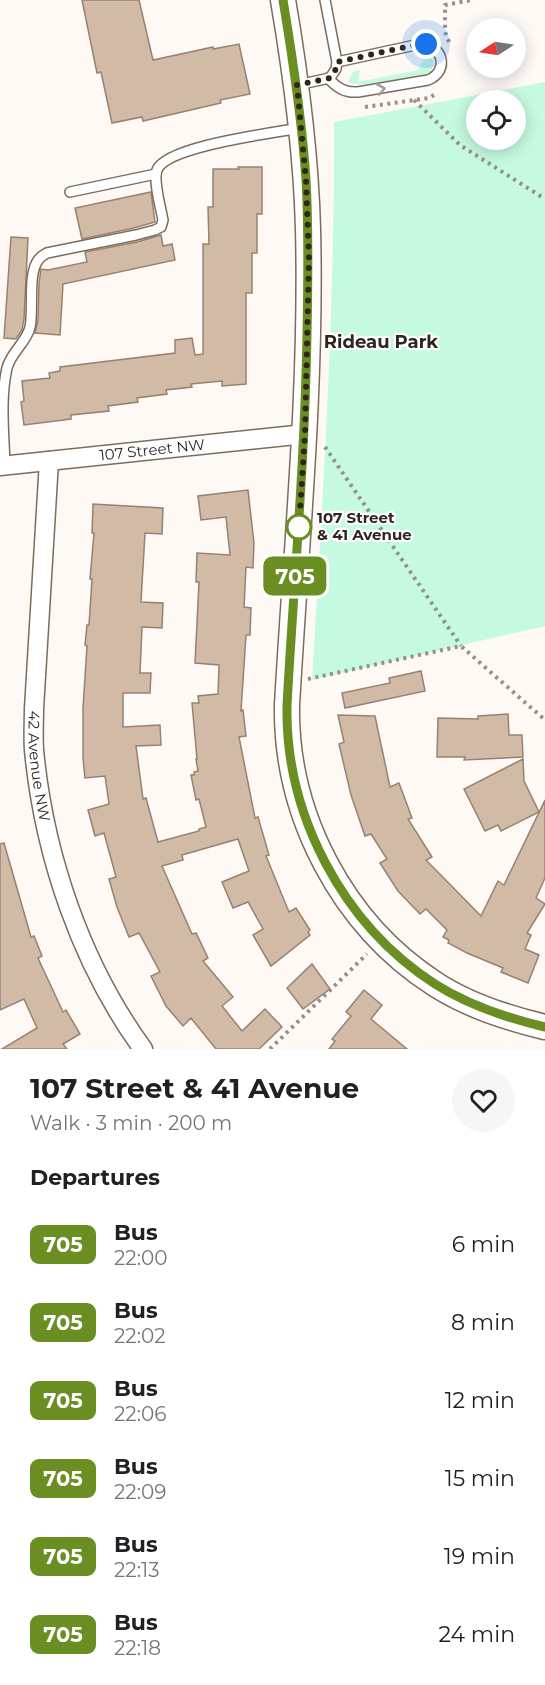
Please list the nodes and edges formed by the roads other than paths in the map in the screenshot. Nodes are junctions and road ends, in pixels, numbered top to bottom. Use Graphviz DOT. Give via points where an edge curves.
graph roads {
  1 [pos="283,0"];
  2 [pos="325,0"];
  3 [pos="337,62"];
  4 [pos="328,78"];
  5 [pos="297,85"];
  6 [pos="302,128"];
  7 [pos="156,174"];
  8 [pos="70,192"];
  9 [pos="313,438"];
  10 [pos="49,461"];
  11 [pos="2,466"];
  12 [pos="545,1027"];
  13 [pos="143,1049"];
  1 -- 5 [label="street"];
  2 -- 3 [label="lane"];
  3 -- 4 [label="lane"];
  4 -- 3 [label="lane, one-way" via="343,90 358,92 429,80 440,70 441,63 432,46 420,44"];
  4 -- 5 [label="lane"];
  5 -- 6 [label="street"];
  6 -- 7 [label="lane" via="195,148 168,158"];
  6 -- 9 [label="street"];
  7 -- 8 [label="lane"];
  7 -- 11 [label="lane" via="161,227 47,253 39,259 33,275 30,331 8,366"];
  9 -- 10 [label="street, 107 Street NW"];
  9 -- 12 [label="street" via="287,724 291,768 318,848 354,909 411,967 436,985 489,1010"];
  10 -- 11 [label="street, 107 Street NW"];
  10 -- 13 [label="street, 42 Avenue NW" via="34,709 40,794 62,889 80,937 108,994"];
}
